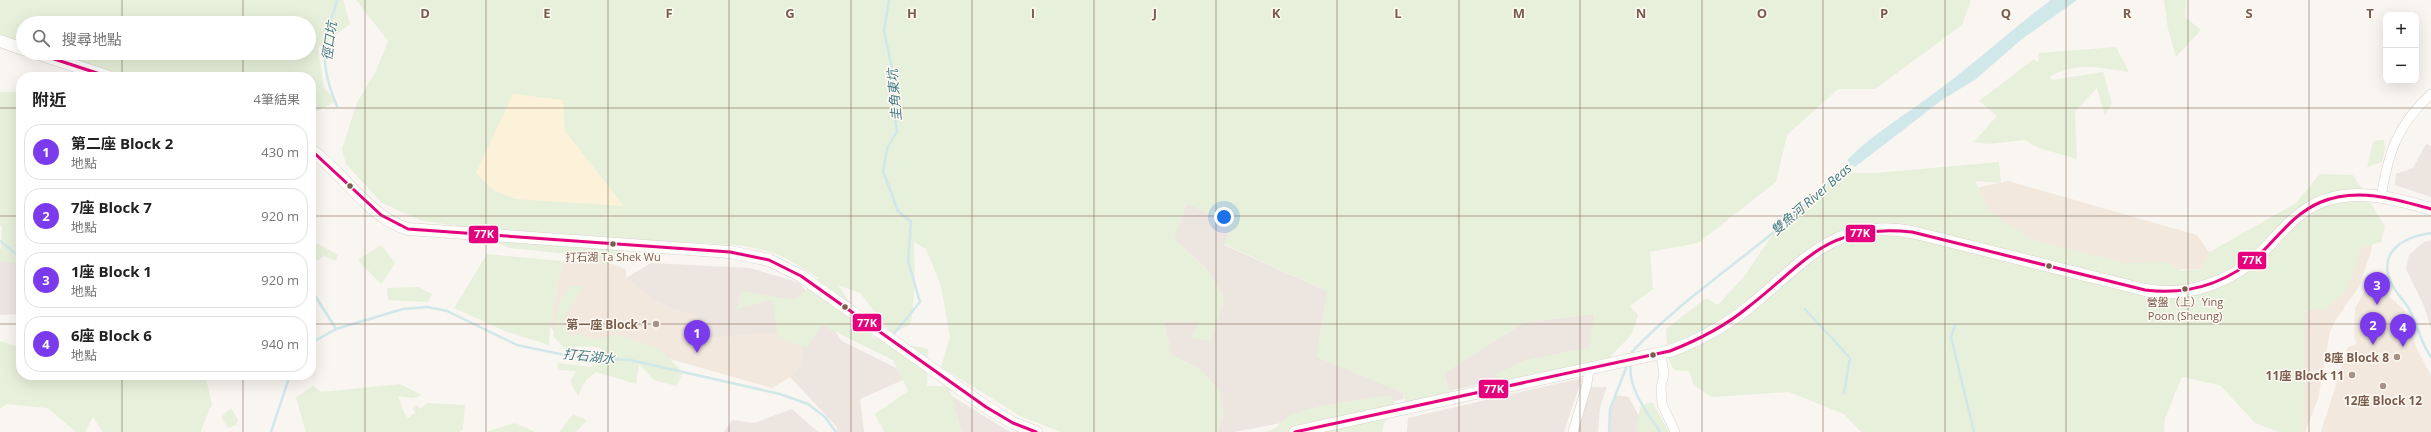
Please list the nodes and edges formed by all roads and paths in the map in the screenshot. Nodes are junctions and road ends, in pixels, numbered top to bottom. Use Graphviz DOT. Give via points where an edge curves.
graph roads {
  1 [pos="0,41"];
  2 [pos="16,47"];
  3 [pos="57,60"];
  4 [pos="94,72"];
  5 [pos="2431,94"];
  6 [pos="316,154"];
  7 [pos="2381,198"];
  8 [pos="2431,209"];
  9 [pos="1655,355"];
  10 [pos="1589,369"];
  11 [pos="1036,432"];
  12 [pos="1295,432"];
  13 [pos="1573,432"];
  14 [pos="1675,432"];
  1 -- 2 [label="main road"];
  3 -- 4 [label="main road"];
  5 -- 7 [label="street" via="2411,114 2398,134 2387,163"];
  6 -- 11 [label="main road" via="376,212 408,229 739,253 769,260 801,276 990,410"];
  7 -- 8 [label="main road"];
  7 -- 9 [label="main road" via="2346,196 2319,202 2300,213 2256,258 2237,272 2205,287 2171,292 2145,290 1912,232 1876,228 1859,231 1842,236 1821,248 1720,328 1692,343"];
  9 -- 10 [label="main road"];
  9 -- 14 [label="street" via="1664,374 1661,387 1662,404"];
  10 -- 12 [label="main road"];
  10 -- 13 [label="street"];
}
